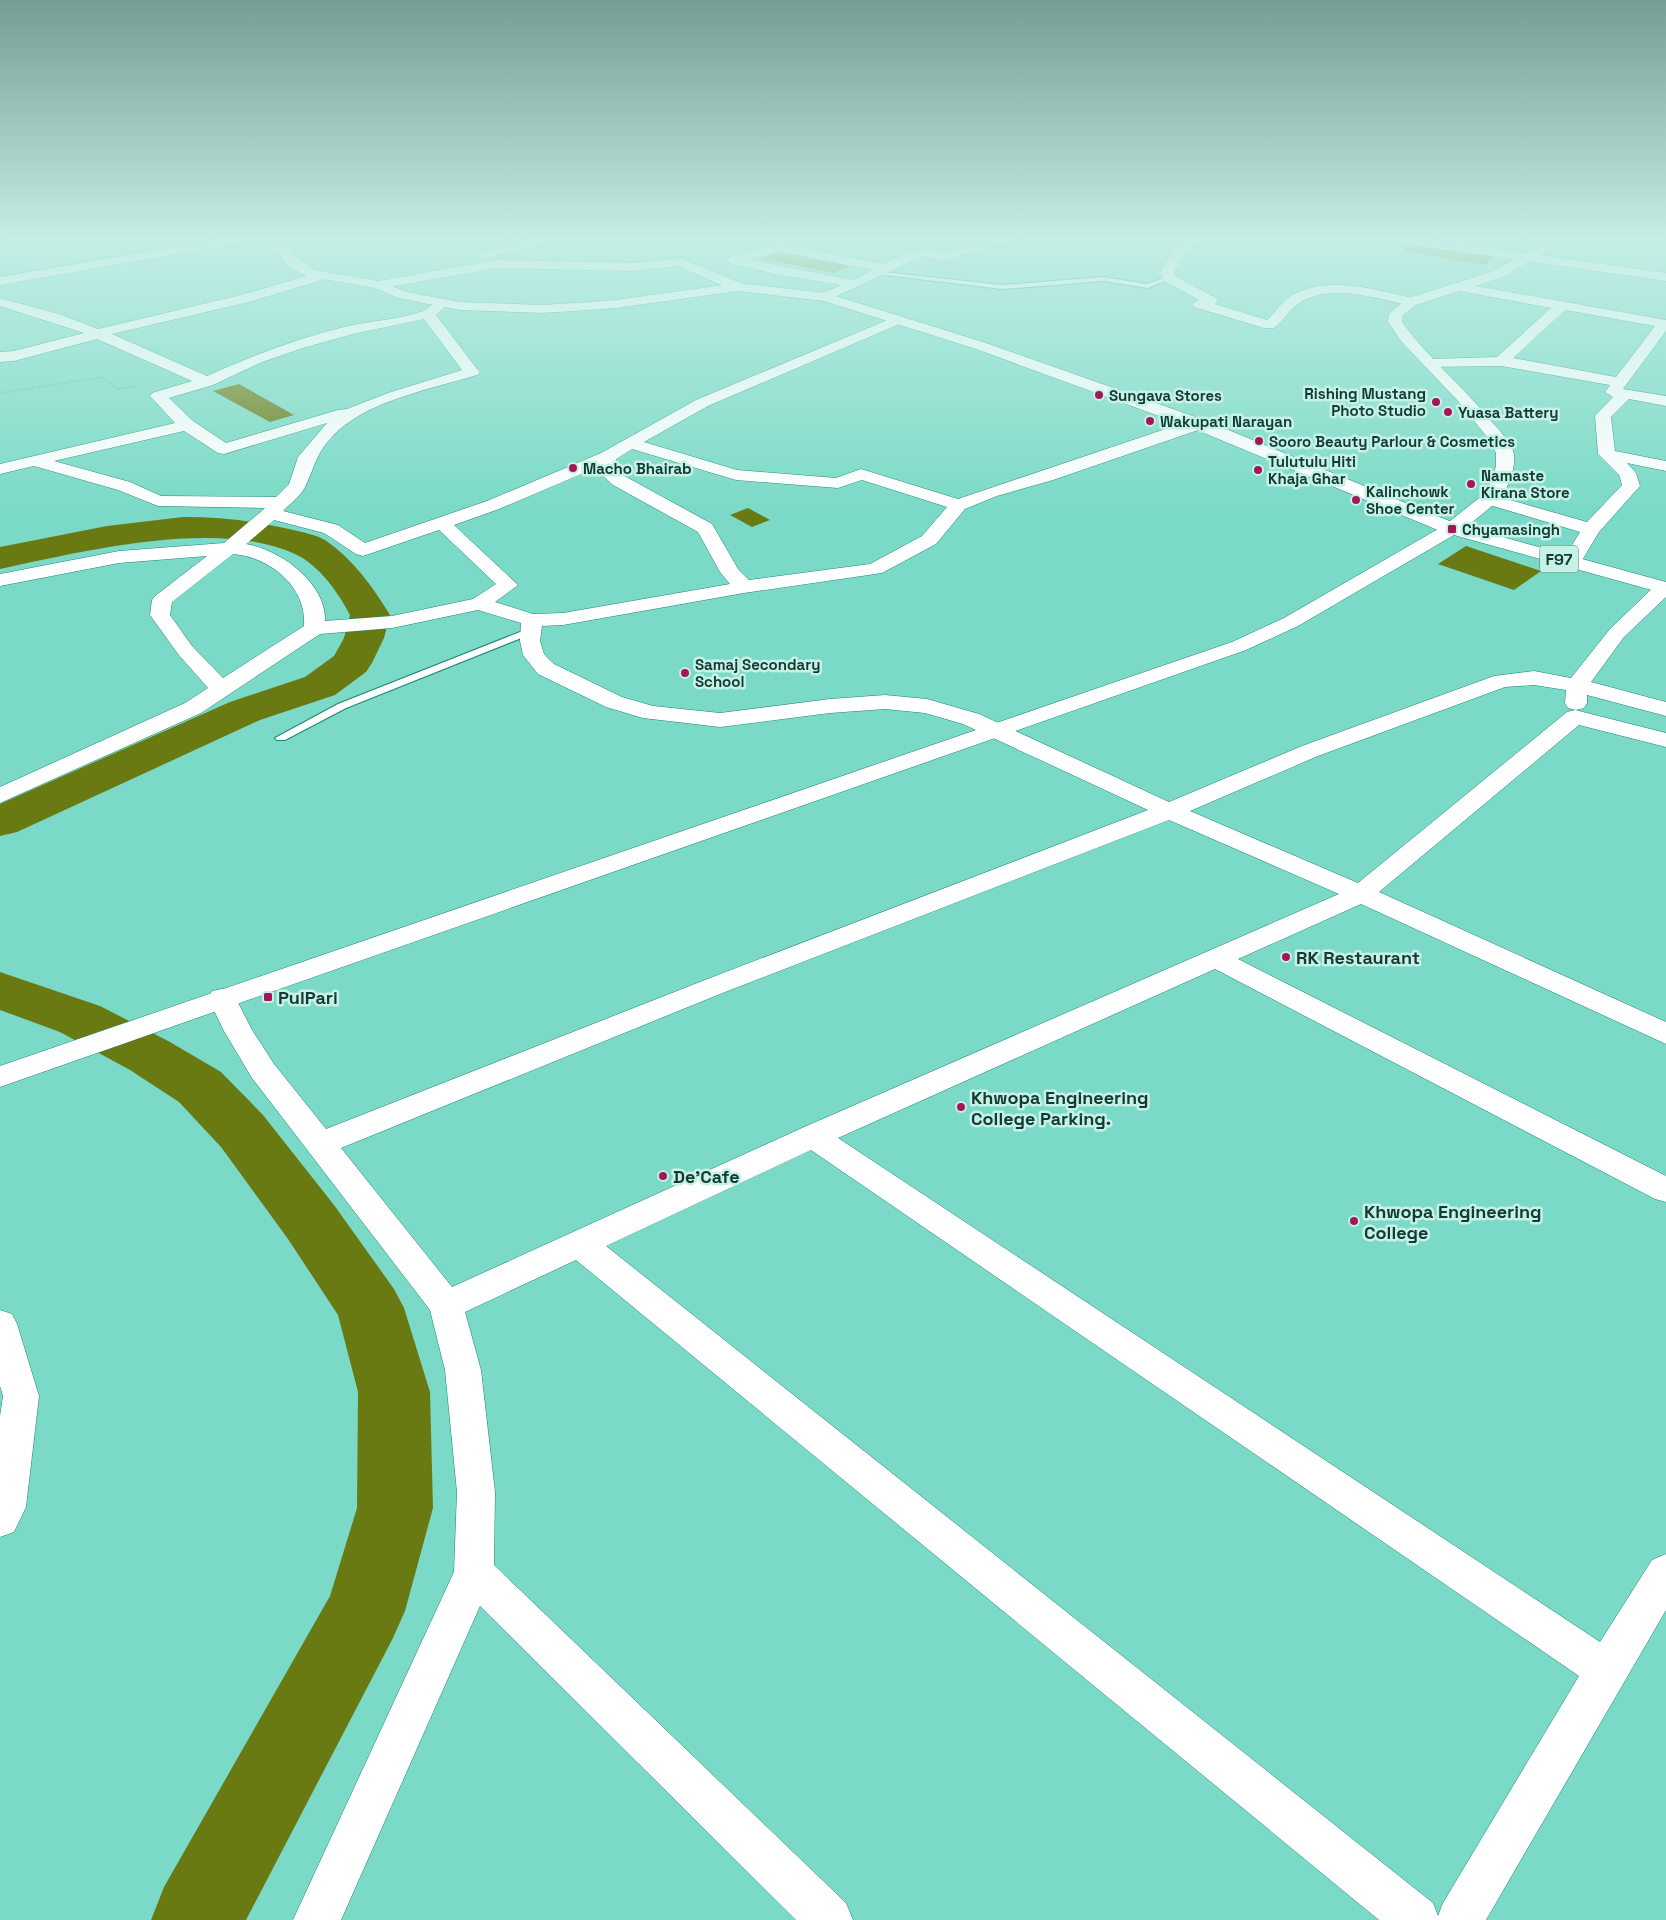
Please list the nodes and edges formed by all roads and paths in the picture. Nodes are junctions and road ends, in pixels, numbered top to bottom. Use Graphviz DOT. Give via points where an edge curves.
graph roads {
  1 [pos="86,328"];
  2 [pos="117,328"];
  3 [pos="362,328"];
  4 [pos="437,328"];
  5 [pos="879,328"];
  6 [pos="921,328"];
  7 [pos="1399,328"];
  8 [pos="1537,328"];
  9 [pos="1663,328"];
  10 [pos="98,332"];
  11 [pos="0,357"];
  12 [pos="1501,361"];
  13 [pos="1431,364"];
  14 [pos="207,382"];
  15 [pos="1622,388"];
  16 [pos="0,393"];
  17 [pos="158,396"];
  18 [pos="1666,401"];
  19 [pos="361,408"];
  20 [pos="1198,424"];
  21 [pos="187,425"];
  22 [pos="631,443"];
  23 [pos="1607,454"];
  24 [pos="607,457"];
  25 [pos="36,460"];
  26 [pos="1666,466"];
  27 [pos="0,469"];
  28 [pos="1489,499"];
  29 [pos="959,505"];
  30 [pos="270,512"];
  31 [pos="442,523"];
  32 [pos="1452,529"];
  33 [pos="1592,529"];
  34 [pos="234,544"];
  35 [pos="1571,563"];
  36 [pos="0,580"];
  37 [pos="744,587"];
  38 [pos="1665,588"];
  39 [pos="479,604"];
  40 [pos="531,625"];
  41 [pos="314,629"];
  42 [pos="1577,685"];
  43 [pos="222,690"];
  44 [pos="1666,709"];
  45 [pos="1575,717"];
  46 [pos="997,730"];
  47 [pos="281,738"];
  48 [pos="1666,740"];
  49 [pos="0,796"];
  50 [pos="1169,811"];
  51 [pos="1361,894"];
  52 [pos="1215,958"];
  53 [pos="222,998"];
  54 [pos="1666,1034"];
  55 [pos="0,1076"];
  56 [pos="813,1136"];
  57 [pos="321,1143"];
  58 [pos="1666,1190"];
  59 [pos="580,1244"];
  60 [pos="446,1305"];
  61 [pos="0,1324"];
  62 [pos="0,1519"];
  63 [pos="474,1573"];
  64 [pos="1666,1573"];
  65 [pos="1606,1670"];
  66 [pos="317,1920"];
  67 [pos="829,1920"];
  68 [pos="1416,1920"];
  69 [pos="1460,1920"];
  1 -- 10 [label="street"];
  2 -- 10 [label="street"];
  3 -- 14 [label="street" via="257,359"];
  4 -- 19 [label="street" via="472,372"];
  5 -- 22 [label="street" via="702,403"];
  6 -- 20 [label="street"];
  7 -- 13 [label="street"];
  8 -- 12 [label="street"];
  9 -- 15 [label="street"];
  10 -- 11 [label="street" via="34,351"];
  10 -- 14 [label="street"];
  12 -- 13 [label="street"];
  12 -- 15 [label="street"];
  13 -- 28 [label="street" via="1499,441 1504,453 1501,482"];
  14 -- 17 [label="street"];
  15 -- 18 [label="street"];
  15 -- 23 [label="street" via="1603,416"];
  16 -- 17 [label="path" via="103,377 117,389 146,384"];
  17 -- 21 [label="street"];
  19 -- 21 [label="street" via="224,449"];
  19 -- 30 [label="street" via="341,419 326,434 307,457 296,486"];
  20 -- 29 [label="street"];
  20 -- 32 [label="street"];
  21 -- 25 [label="street"];
  22 -- 24 [label="street"];
  22 -- 29 [label="street" via="736,475 838,483 861,474"];
  23 -- 26 [label="street"];
  23 -- 33 [label="street" via="1627,473 1631,486"];
  24 -- 31 [label="street"];
  24 -- 37 [label="street" via="611,475 619,481 704,528 730,572"];
  25 -- 27 [label="street"];
  25 -- 30 [label="street" via="124,486 158,501"];
  28 -- 32 [label="street"];
  28 -- 33 [label="street"];
  29 -- 37 [label="street" via="929,540 875,569"];
  30 -- 31 [label="street" via="331,529 363,550"];
  30 -- 34 [label="street"];
  31 -- 39 [label="street" via="508,584"];
  32 -- 35 [label="street, F97"];
  32 -- 46 [label="street" via="1291,622 1239,646"];
  33 -- 35 [label="street"];
  34 -- 36 [label="street" via="119,558"];
  34 -- 41 [label="street" via="259,553 299,581 312,598 317,617"];
  34 -- 43 [label="street" via="162,600 160,615 184,650"];
  35 -- 38 [label="street, F97"];
  37 -- 40 [label="street"];
  38 -- 42 [label="street" via="1617,633"];
  39 -- 40 [label="street"];
  39 -- 41 [label="street" via="392,622"];
  40 -- 46 [label="street" via="530,641 534,655 546,669 614,702 651,713 720,720 830,706 899,702 949,711"];
  40 -- 47 [label="lane" via="342,706"];
  41 -- 43 [label="street"];
  42 -- 44 [label="street"];
  42 -- 45 [label="street"];
  42 -- 50 [label="street" via="1534,678 1502,681 1310,751"];
  43 -- 49 [label="street" via="193,708"];
  45 -- 48 [label="street"];
  45 -- 51 [label="street"];
  46 -- 50 [label="street"];
  46 -- 53 [label="street"];
  50 -- 51 [label="street"];
  50 -- 57 [label="street"];
  51 -- 52 [label="street"];
  51 -- 54 [label="street"];
  52 -- 56 [label="street"];
  52 -- 58 [label="street"];
  53 -- 55 [label="street"];
  53 -- 57 [label="street" via="263,1071"];
  56 -- 59 [label="street"];
  56 -- 65 [label="street"];
  57 -- 60 [label="street"];
  59 -- 60 [label="street"];
  59 -- 68 [label="street"];
  60 -- 63 [label="street" via="464,1370 476,1492"];
  61 -- 62 [label="street" via="21,1396 7,1507"];
  63 -- 66 [label="street"];
  63 -- 67 [label="street"];
  64 -- 65 [label="street"];
  65 -- 69 [label="street"];
}
